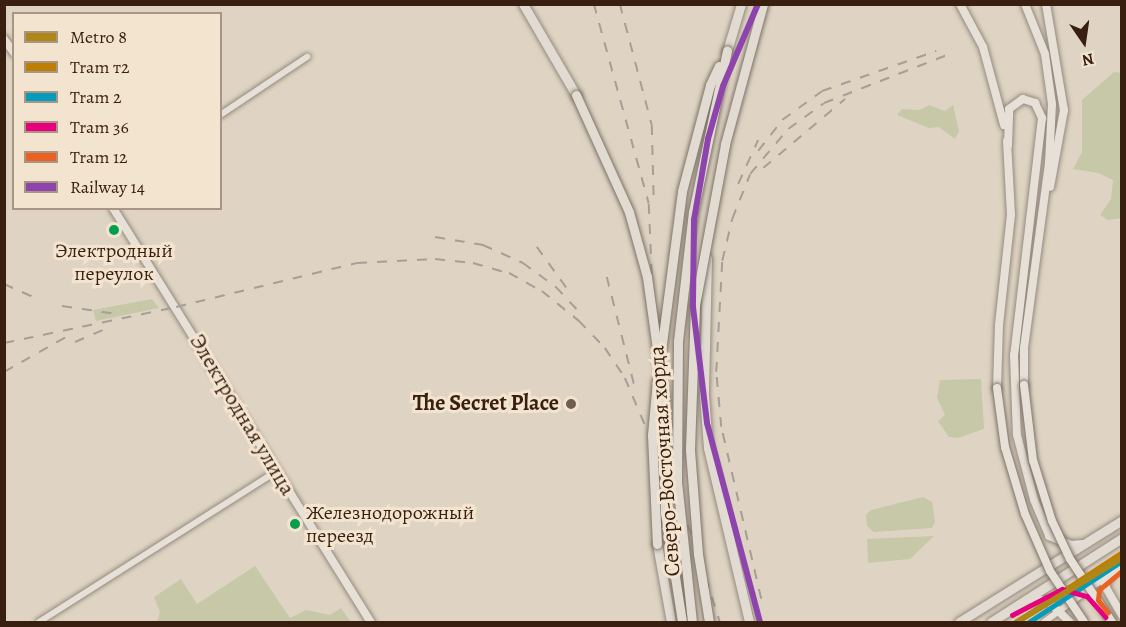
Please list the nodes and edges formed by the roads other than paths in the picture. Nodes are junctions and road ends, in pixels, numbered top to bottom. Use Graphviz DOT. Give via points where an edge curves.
graph roads {
  1 [pos="523,4"];
  2 [pos="741,4"];
  3 [pos="763,4"];
  4 [pos="960,4"];
  5 [pos="1025,4"];
  6 [pos="1046,4"];
  7 [pos="727,51"];
  8 [pos="307,57"];
  9 [pos="222,114"];
  10 [pos="1008,145"];
  11 [pos="1044,204"];
  12 [pos="114,210"];
  13 [pos="708,232"];
  14 [pos="1036,247"];
  15 [pos="1017,319"];
  16 [pos="276,471"];
  17 [pos="1122,520"];
  18 [pos="1122,538"];
  19 [pos="1084,544"];
  20 [pos="1122,567"];
  21 [pos="1111,573"];
  22 [pos="1028,599"];
  23 [pos="1058,610"];
  24 [pos="1122,615"];
  25 [pos="39,622"];
  26 [pos="370,622"];
  27 [pos="671,622"];
  28 [pos="682,622"];
  29 [pos="692,622"];
  30 [pos="709,622"];
  31 [pos="749,622"];
  32 [pos="959,622"];
  33 [pos="991,622"];
  34 [pos="1044,622"];
  35 [pos="1070,622"];
  36 [pos="1084,622"];
  37 [pos="1110,622"];
  38 [pos="1122,622"];
  1 -- 28 [label="main road, Северо-Восточная хорда, bridge" via="546,40 617,183 647,277 664,399 664,513"];
  2 -- 7 [label="main road"];
  3 -- 13 [label="main road, Северо-Восточная хорда, bridge" via="725,144"];
  4 -- 10 [label="main road" via="983,47"];
  5 -- 11 [label="main road" via="1050,78 1052,135"];
  6 -- 11 [label="main road" via="1063,94 1063,131 1056,171"];
  7 -- 27 [label="main road, bridge" via="710,85 693,146 673,255 652,435 657,544"];
  7 -- 29 [label="main road, bridge" via="693,212 678,341 677,482"];
  8 -- 9 [label="street"];
  10 -- 15 [label="main road" via="1009,109 1023,99 1035,103 1042,118"];
  10 -- 36 [label="main road, bridge" via="1011,215 999,325 997,388 1005,447 1024,514 1050,571"];
  11 -- 14 [label="main road"];
  12 -- 16 [label="street, Электродная улица"];
  13 -- 30 [label="main road, Северо-Восточная хорда, bridge" via="695,305 690,449 698,554"];
  13 -- 31 [label="main road, bridge" via="704,333 708,448"];
  14 -- 15 [label="main road"];
  14 -- 37 [label="main road, bridge" via="1024,385 1031,452 1052,521"];
  15 -- 19 [label="main road" via="1015,410 1027,477 1049,536 1071,545"];
  16 -- 25 [label="street"];
  16 -- 26 [label="street, Электродная улица"];
  17 -- 19 [label="main road"];
  18 -- 22 [label="main road"];
  19 -- 32 [label="main road"];
  20 -- 21 [label="main road"];
  21 -- 23 [label="street"];
  21 -- 24 [label="main road" via="1105,592"];
  22 -- 23 [label="main road" via="1048,601"];
  22 -- 33 [label="main road"];
  23 -- 34 [label="street"];
  23 -- 35 [label="main road"];
  37 -- 38 [label="street"];
}
